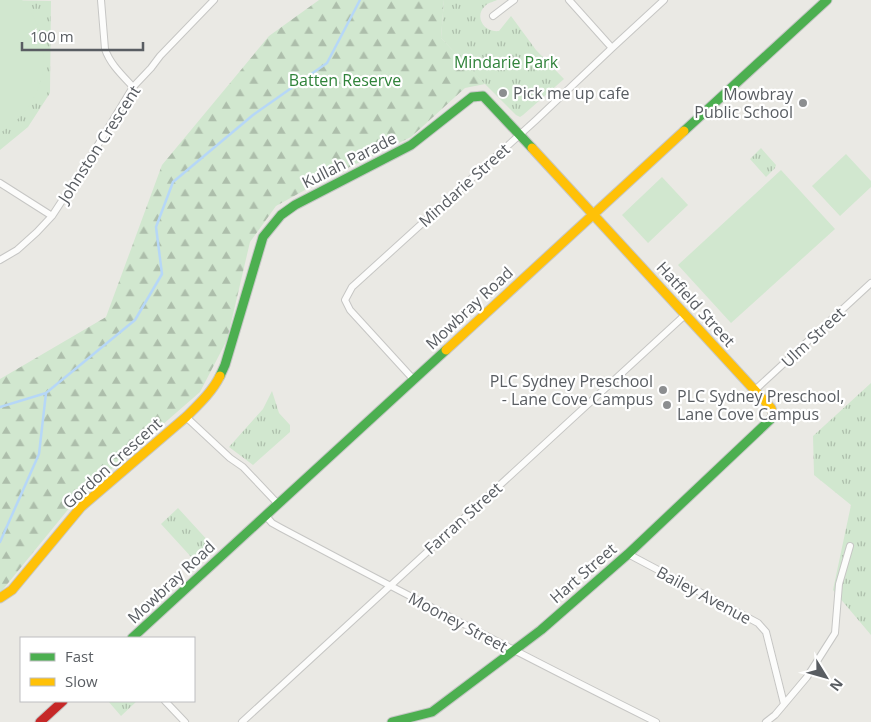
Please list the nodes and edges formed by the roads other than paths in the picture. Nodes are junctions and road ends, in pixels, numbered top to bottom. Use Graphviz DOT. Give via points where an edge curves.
graph roads {
  1 [pos="101,0"];
  2 [pos="214,0"];
  3 [pos="514,0"];
  4 [pos="568,0"];
  5 [pos="664,0"];
  6 [pos="827,0"];
  7 [pos="493,16"];
  8 [pos="612,48"];
  9 [pos="133,87"];
  10 [pos="520,134"];
  11 [pos="0,184"];
  12 [pos="594,214"];
  13 [pos="52,216"];
  14 [pos="0,260"];
  15 [pos="871,283"];
  16 [pos="685,315"];
  17 [pos="414,380"];
  18 [pos="755,390"];
  19 [pos="774,416"];
  20 [pos="186,417"];
  21 [pos="278,504"];
  22 [pos="265,516"];
  23 [pos="850,546"];
  24 [pos="628,554"];
  25 [pos="389,586"];
  26 [pos="0,598"];
  27 [pos="133,637"];
  28 [pos="514,651"];
  29 [pos="63,702"];
  30 [pos="166,702"];
  31 [pos="784,704"];
  32 [pos="40,722"];
  33 [pos="185,722"];
  34 [pos="242,722"];
  35 [pos="392,722"];
  36 [pos="656,722"];
  37 [pos="766,722"];
  1 -- 9 [label="street" via="105,49"];
  2 -- 9 [label="street, Johnston Crescent"];
  3 -- 7 [label="street"];
  4 -- 8 [label="street"];
  5 -- 8 [label="street, Mindarie Street"];
  6 -- 12 [label="street, Mowbray Road"];
  8 -- 10 [label="street, Mindarie Street"];
  9 -- 13 [label="street, Johnston Crescent"];
  10 -- 12 [label="street, Kullah Parade"];
  10 -- 17 [label="street, Mindarie Street" via="352,287 345,300 350,310"];
  10 -- 20 [label="street, Kullah Parade" via="483,96 472,97 411,145 281,214 263,238 258,251 225,365 215,386"];
  11 -- 13 [label="street"];
  12 -- 16 [label="street, Hatfield Street"];
  12 -- 17 [label="street, Mowbray Road"];
  13 -- 14 [label="street, Johnston Crescent" via="17,250"];
  15 -- 18 [label="street, Ulm Street"];
  16 -- 18 [label="street, Hatfield Street"];
  16 -- 25 [label="street, Farran Street"];
  17 -- 21 [label="street, Mowbray Road"];
  18 -- 19 [label="street, Hatfield Street"];
  19 -- 24 [label="street, Hart Street"];
  20 -- 21 [label="street" via="243,467"];
  20 -- 26 [label="street, Gordon Crescent" via="82,507 12,590"];
  21 -- 22 [label="street, Mowbray Road"];
  22 -- 25 [label="street, Mooney Street" via="272,523"];
  22 -- 27 [label="street, Mowbray Road"];
  23 -- 31 [label="street" via="839,584 835,633 807,677"];
  24 -- 28 [label="street, Hart Street"];
  24 -- 31 [label="street, Bailey Avenue" via="758,623 766,632"];
  25 -- 28 [label="street, Mooney Street"];
  25 -- 34 [label="street, Farran Street"];
  28 -- 35 [label="street, Hart Street" via="432,712"];
  28 -- 36 [label="street, Mooney Street"];
  29 -- 32 [label="street"];
  30 -- 33 [label="street"];
  31 -- 37 [label="street"];
}
